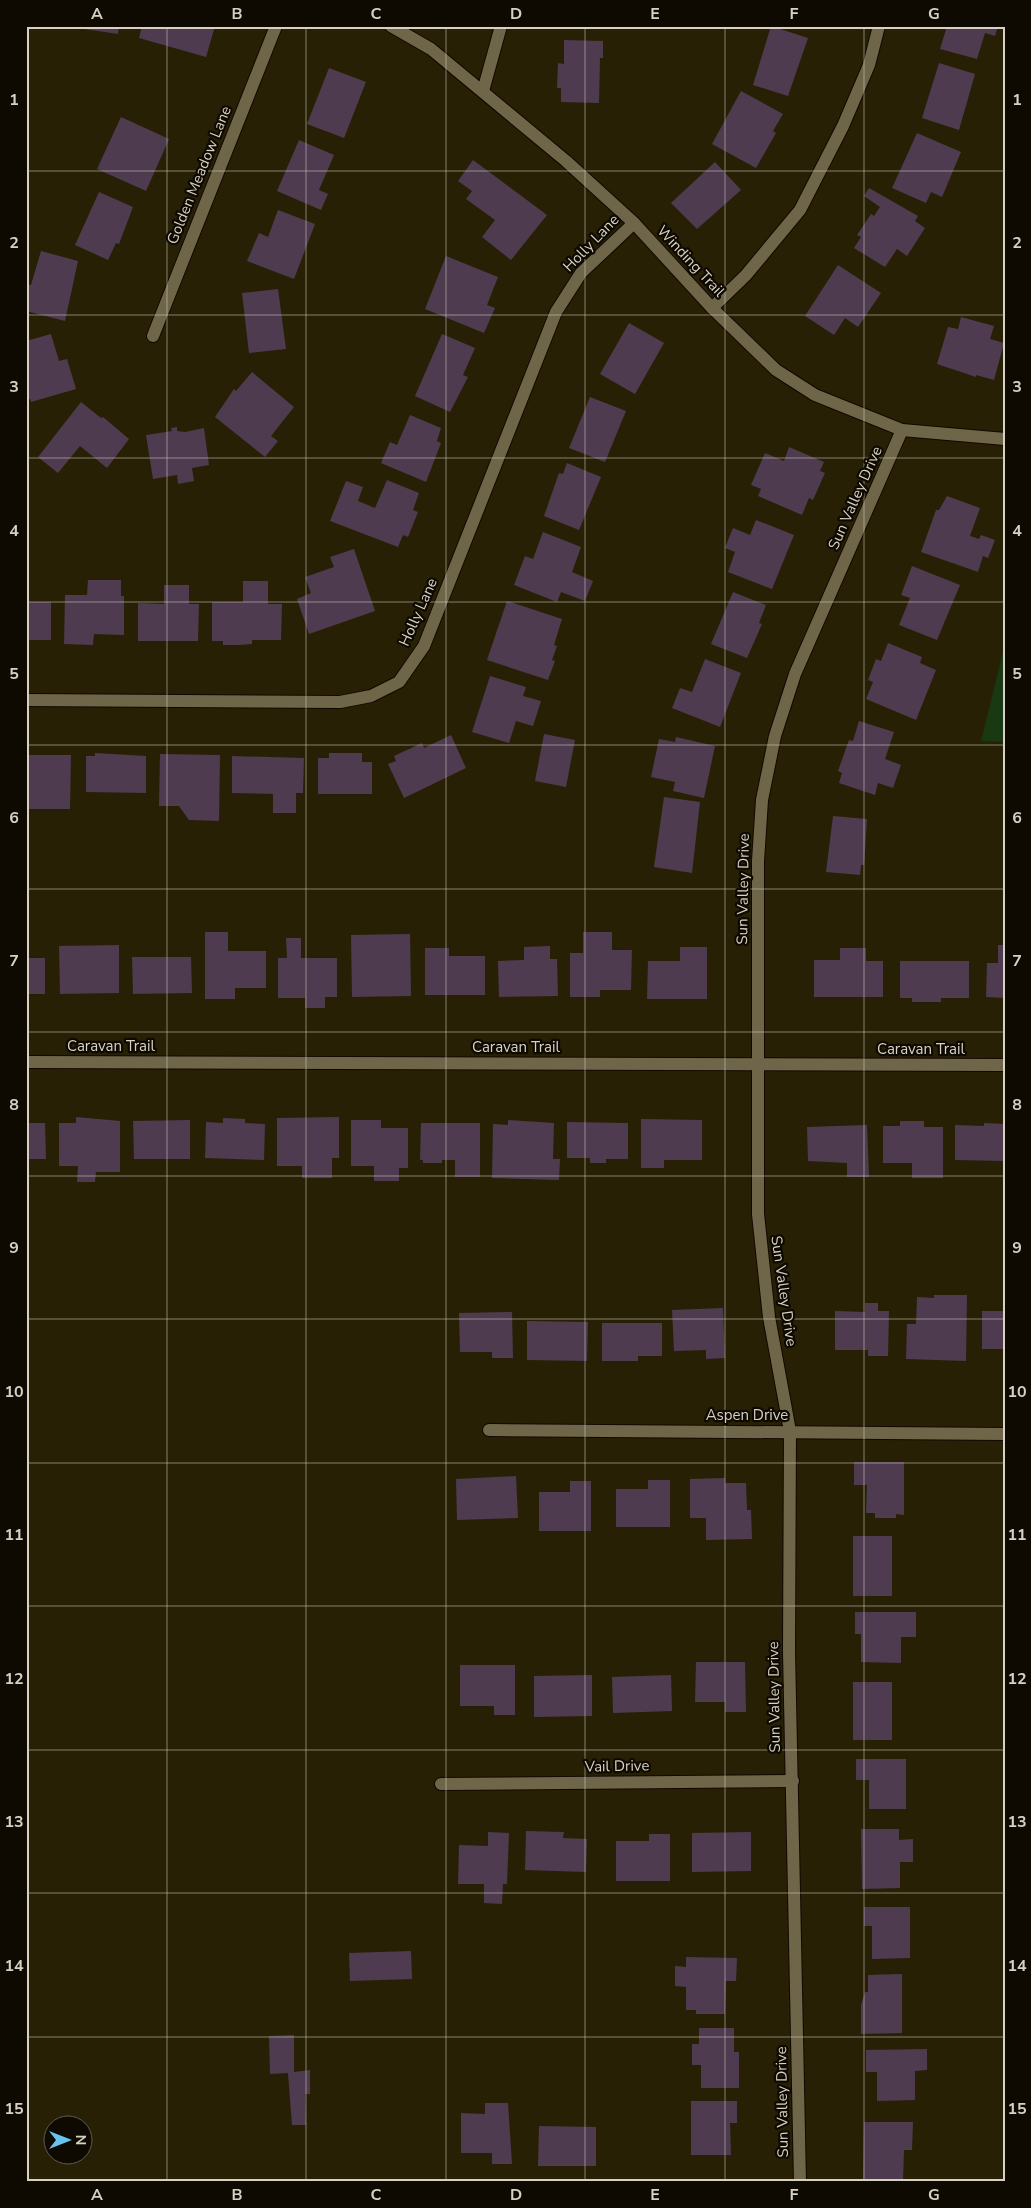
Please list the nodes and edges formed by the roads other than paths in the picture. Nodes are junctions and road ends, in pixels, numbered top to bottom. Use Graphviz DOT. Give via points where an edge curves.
graph roads {
  1 [pos="276,26"];
  2 [pos="390,26"];
  3 [pos="501,26"];
  4 [pos="880,26"];
  5 [pos="483,90"];
  6 [pos="634,223"];
  7 [pos="712,308"];
  8 [pos="153,336"];
  9 [pos="902,430"];
  10 [pos="1005,439"];
  11 [pos="26,700"];
  12 [pos="26,1062"];
  13 [pos="759,1064"];
  14 [pos="1005,1065"];
  15 [pos="489,1430"];
  16 [pos="790,1431"];
  17 [pos="1005,1434"];
  18 [pos="793,1781"];
  19 [pos="441,1784"];
  20 [pos="800,2182"];
  1 -- 8 [label="street, Golden Meadow Lane"];
  2 -- 5 [label="street, Winding Trail" via="431,49"];
  3 -- 5 [label="street"];
  4 -- 7 [label="street" via="870,65 800,210 746,275"];
  5 -- 6 [label="street, Winding Trail"];
  6 -- 7 [label="street, Winding Trail"];
  6 -- 11 [label="street, Holly Lane" via="582,273 556,312 424,646 399,682 372,696 340,702"];
  7 -- 9 [label="street, Winding Trail" via="776,370 814,395"];
  9 -- 10 [label="street, Winding Trail"];
  9 -- 13 [label="street, Sun Valley Drive" via="795,674 775,736 762,800 758,861"];
  12 -- 13 [label="street, Caravan Trail"];
  13 -- 14 [label="street, Caravan Trail"];
  13 -- 16 [label="street, Sun Valley Drive" via="758,1214 769,1317"];
  15 -- 16 [label="street, Aspen Drive"];
  16 -- 17 [label="street, Aspen Drive"];
  16 -- 18 [label="street, Sun Valley Drive" via="789,1651"];
  18 -- 19 [label="street, Vail Drive"];
  18 -- 20 [label="street, Sun Valley Drive"];
}
